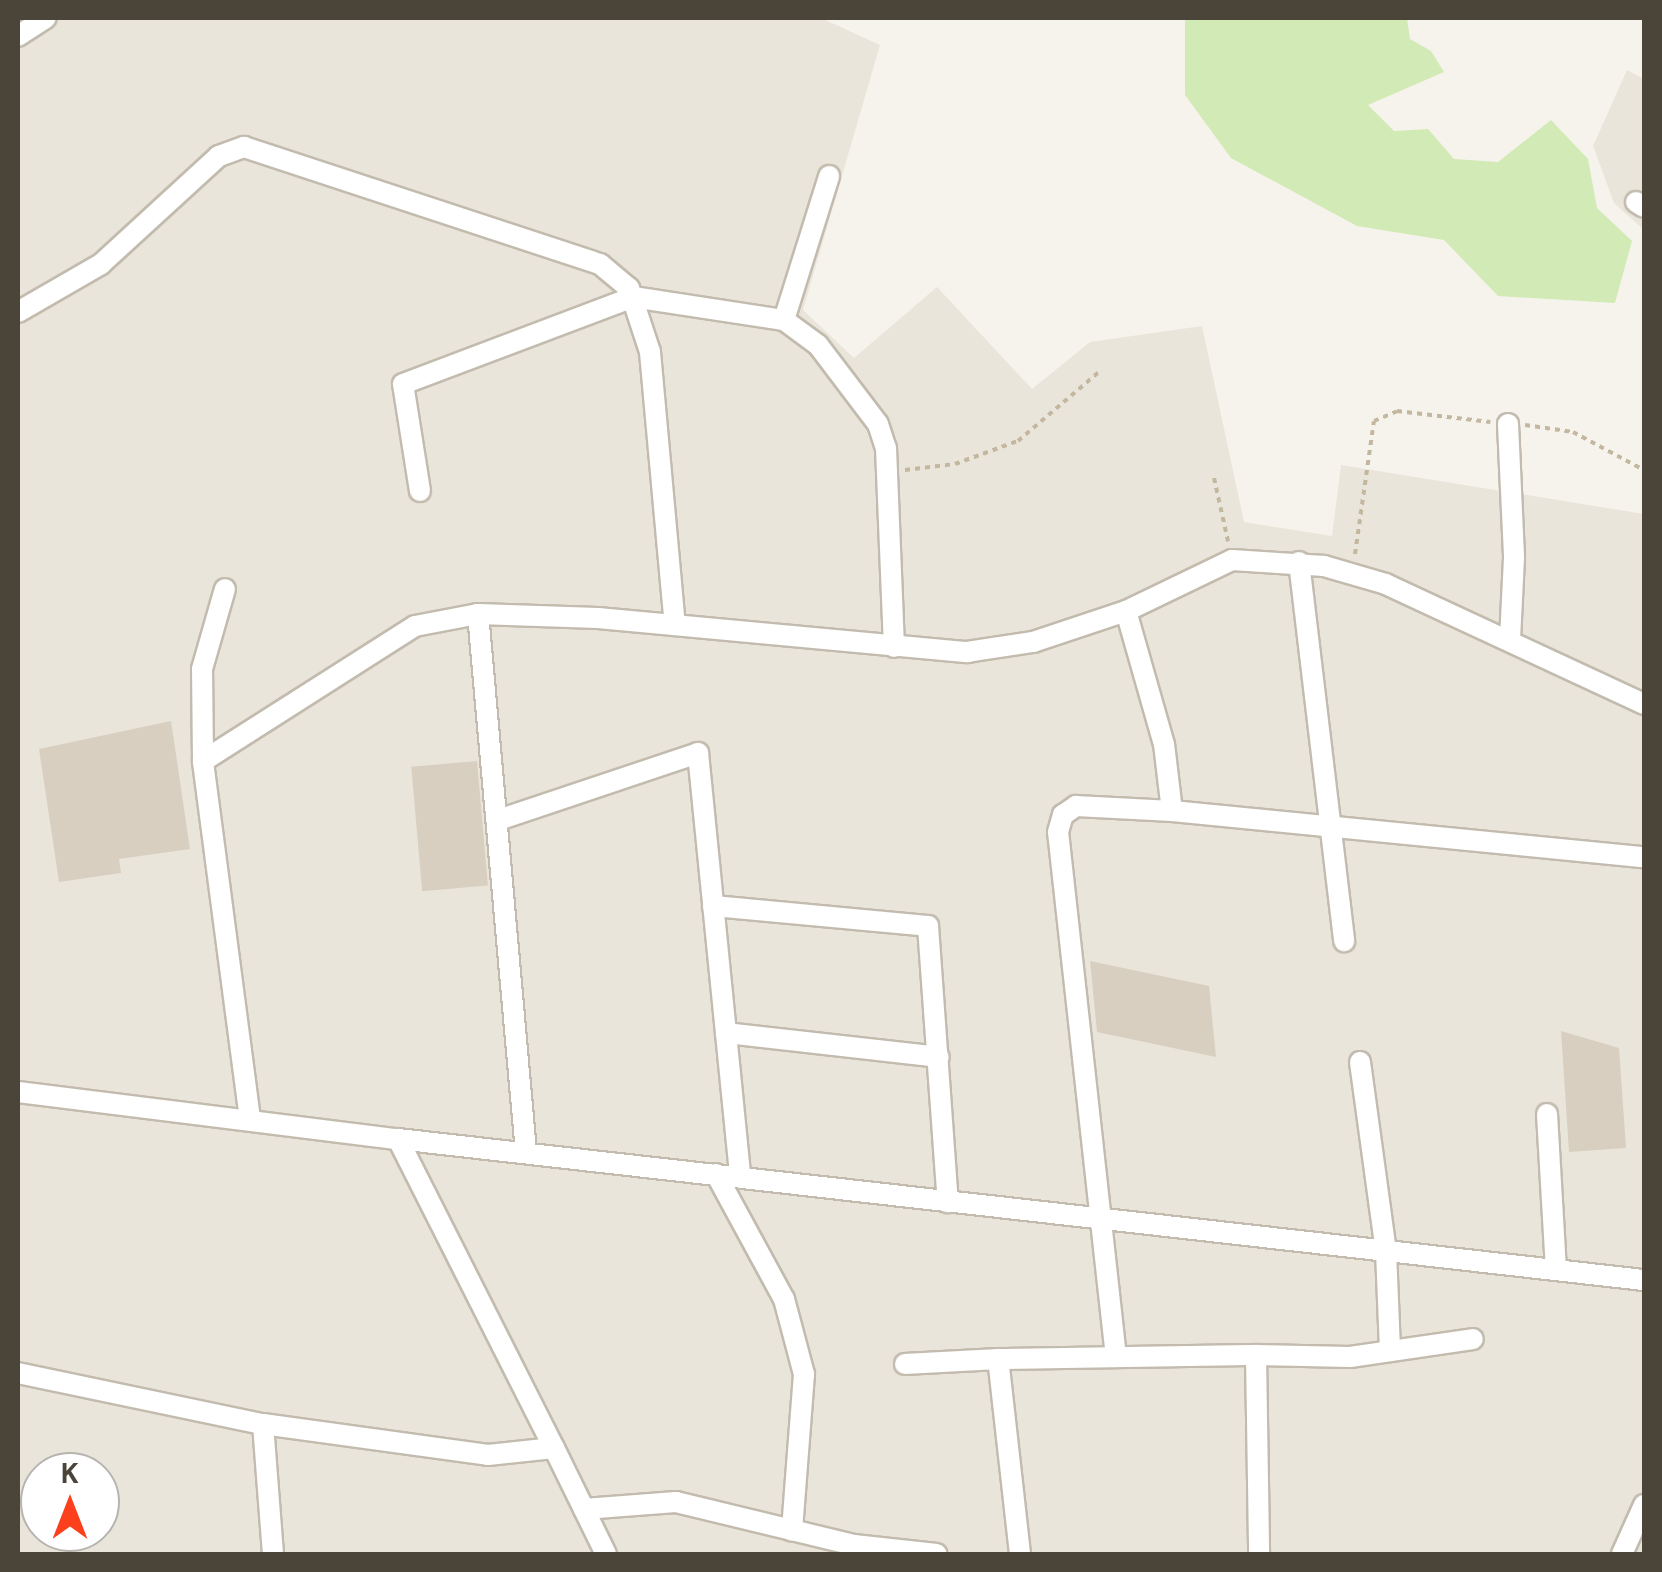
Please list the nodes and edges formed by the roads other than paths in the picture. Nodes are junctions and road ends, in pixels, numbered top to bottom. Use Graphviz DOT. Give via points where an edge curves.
graph roads {
  1 [pos="46,18"];
  2 [pos="18,36"];
  3 [pos="829,176"];
  4 [pos="633,297"];
  5 [pos="18,312"];
  6 [pos="784,320"];
  7 [pos="1508,424"];
  8 [pos="420,491"];
  9 [pos="1299,562"];
  10 [pos="225,590"];
  11 [pos="1126,610"];
  12 [pos="478,614"];
  13 [pos="675,625"];
  14 [pos="1510,640"];
  15 [pos="894,647"];
  16 [pos="1644,704"];
  17 [pos="203,761"];
  18 [pos="1172,811"];
  19 [pos="498,820"];
  20 [pos="1328,828"];
  21 [pos="1644,857"];
  22 [pos="713,906"];
  23 [pos="1344,940"];
  24 [pos="726,1033"];
  25 [pos="939,1057"];
  26 [pos="1360,1062"];
  27 [pos="18,1092"];
  28 [pos="1547,1114"];
  29 [pos="250,1119"];
  30 [pos="398,1139"];
  31 [pos="526,1152"];
  32 [pos="716,1174"];
  33 [pos="740,1177"];
  34 [pos="948,1202"];
  35 [pos="1102,1222"];
  36 [pos="1386,1251"];
  37 [pos="1556,1270"];
  38 [pos="1644,1280"];
  39 [pos="1473,1339"];
  40 [pos="1390,1351"];
  41 [pos="1256,1355"];
  42 [pos="1116,1357"];
  43 [pos="998,1360"];
  44 [pos="905,1364"];
  45 [pos="18,1372"];
  46 [pos="263,1424"];
  47 [pos="554,1448"];
  48 [pos="1644,1505"];
  49 [pos="584,1509"];
  50 [pos="792,1532"];
  51 [pos="273,1554"];
  52 [pos="606,1554"];
  53 [pos="937,1554"];
  54 [pos="1020,1554"];
  55 [pos="1260,1554"];
  56 [pos="1622,1554"];
  1 -- 2 [label="street"];
  3 -- 6 [label="street"];
  4 -- 5 [label="street" via="600,264 244,147 219,156 101,264"];
  4 -- 6 [label="street"];
  4 -- 8 [label="street" via="403,384"];
  4 -- 13 [label="street" via="653,372"];
  6 -- 15 [label="street" via="818,344 878,424 890,471"];
  7 -- 14 [label="street"];
  9 -- 11 [label="street" via="1232,560"];
  9 -- 14 [label="street" via="1353,573"];
  9 -- 20 [label="street"];
  10 -- 17 [label="street" via="202,670"];
  11 -- 15 [label="street" via="1004,649"];
  11 -- 18 [label="street" via="1164,744"];
  12 -- 13 [label="street"];
  12 -- 17 [label="street" via="415,626"];
  12 -- 19 [label="street"];
  13 -- 15 [label="street"];
  14 -- 16 [label="street"];
  17 -- 29 [label="street"];
  18 -- 20 [label="street"];
  18 -- 35 [label="street" via="1085,805 1068,810 1059,823 1076,1028"];
  19 -- 22 [label="street" via="698,753"];
  19 -- 31 [label="street"];
  20 -- 21 [label="street"];
  20 -- 23 [label="street"];
  22 -- 24 [label="street"];
  22 -- 25 [label="street" via="928,926"];
  24 -- 25 [label="street"];
  24 -- 33 [label="street"];
  25 -- 34 [label="street"];
  26 -- 36 [label="street"];
  27 -- 29 [label="street"];
  28 -- 37 [label="street"];
  29 -- 30 [label="street"];
  30 -- 31 [label="street"];
  30 -- 47 [label="street"];
  31 -- 32 [label="street"];
  32 -- 33 [label="street"];
  32 -- 50 [label="street" via="784,1299 804,1374"];
  33 -- 34 [label="street"];
  34 -- 35 [label="street"];
  35 -- 36 [label="street"];
  35 -- 42 [label="street"];
  36 -- 37 [label="street"];
  36 -- 40 [label="street"];
  37 -- 38 [label="street"];
  39 -- 40 [label="street"];
  40 -- 41 [label="street"];
  41 -- 42 [label="street"];
  41 -- 55 [label="street"];
  42 -- 43 [label="street"];
  43 -- 44 [label="street"];
  43 -- 54 [label="street"];
  45 -- 46 [label="street"];
  46 -- 47 [label="street" via="488,1455"];
  46 -- 51 [label="street"];
  47 -- 49 [label="street"];
  48 -- 56 [label="street"];
  49 -- 50 [label="street" via="676,1502"];
  49 -- 52 [label="street"];
  50 -- 53 [label="street"];
}
